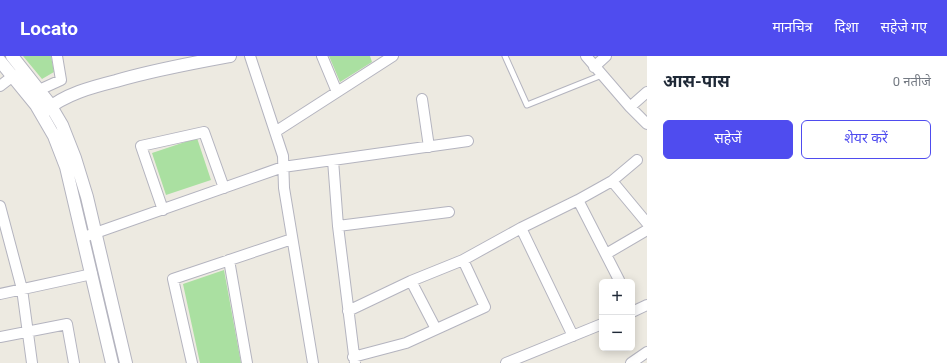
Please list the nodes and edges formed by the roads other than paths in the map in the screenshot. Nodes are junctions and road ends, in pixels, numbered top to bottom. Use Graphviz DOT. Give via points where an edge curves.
graph roads {
  1 [pos="12,56"];
  2 [pos="57,56"];
  3 [pos="230,56"];
  4 [pos="250,56"];
  5 [pos="322,56"];
  6 [pos="393,56"];
  7 [pos="505,56"];
  8 [pos="586,56"];
  9 [pos="606,56"];
  10 [pos="0,60"];
  11 [pos="378,60"];
  12 [pos="182,61"];
  13 [pos="594,67"];
  14 [pos="25,73"];
  15 [pos="602,74"];
  16 [pos="13,76"];
  17 [pos="0,86"];
  18 [pos="39,90"];
  19 [pos="337,92"];
  20 [pos="647,92"];
  21 [pos="422,99"];
  22 [pos="51,106"];
  23 [pos="630,107"];
  24 [pos="42,115"];
  25 [pos="647,124"];
  26 [pos="275,132"];
  27 [pos="468,141"];
  28 [pos="429,147"];
  29 [pos="333,160"];
  30 [pos="637,160"];
  31 [pos="283,167"];
  32 [pos="612,181"];
  33 [pos="224,188"];
  34 [pos="578,200"];
  35 [pos="0,206"];
  36 [pos="163,210"];
  37 [pos="449,212"];
  38 [pos="647,223"];
  39 [pos="338,226"];
  40 [pos="521,228"];
  41 [pos="647,230"];
  42 [pos="4,233"];
  43 [pos="96,233"];
  44 [pos="84,237"];
  45 [pos="292,239"];
  46 [pos="606,254"];
  47 [pos="229,260"];
  48 [pos="463,260"];
  49 [pos="92,274"];
  50 [pos="618,279"];
  51 [pos="411,281"];
  52 [pos="22,289"];
  53 [pos="0,294"];
  54 [pos="647,305"];
  55 [pos="348,311"];
  56 [pos="635,311"];
  57 [pos="599,325"];
  58 [pos="436,329"];
  59 [pos="28,331"];
  60 [pos="573,336"];
  61 [pos="0,337"];
  62 [pos="647,352"];
  63 [pos="354,360"];
  64 [pos="32,363"];
  65 [pos="74,363"];
  66 [pos="112,363"];
  67 [pos="126,363"];
  68 [pos="192,363"];
  69 [pos="247,363"];
  70 [pos="313,363"];
  71 [pos="506,363"];
  72 [pos="631,363"];
  1 -- 14 [label="street"];
  2 -- 18 [label="street" via="61,80"];
  3 -- 12 [label="street"];
  4 -- 26 [label="street"];
  5 -- 19 [label="street"];
  6 -- 11 [label="street"];
  7 -- 15 [label="lane" via="527,105"];
  8 -- 13 [label="street"];
  9 -- 13 [label="street"];
  10 -- 16 [label="street"];
  11 -- 19 [label="street"];
  12 -- 22 [label="street" via="85,89"];
  13 -- 15 [label="street"];
  14 -- 16 [label="street"];
  14 -- 18 [label="street"];
  15 -- 23 [label="street"];
  16 -- 17 [label="street"];
  16 -- 24 [label="street"];
  18 -- 22 [label="street"];
  19 -- 26 [label="street"];
  20 -- 23 [label="street"];
  21 -- 28 [label="street"];
  22 -- 24 [label="street"];
  22 -- 43 [label="street" via="62,125 75,158"];
  23 -- 25 [label="street"];
  24 -- 44 [label="street" via="54,136 66,167"];
  26 -- 31 [label="street" via="283,156"];
  27 -- 28 [label="street"];
  28 -- 29 [label="street"];
  29 -- 31 [label="street"];
  29 -- 39 [label="street"];
  30 -- 32 [label="street"];
  31 -- 33 [label="street"];
  31 -- 45 [label="street"];
  32 -- 34 [label="street"];
  32 -- 38 [label="street"];
  33 -- 36 [label="street"];
  33 -- 36 [label="street" via="204,132 141,146"];
  34 -- 40 [label="street"];
  34 -- 46 [label="street"];
  35 -- 42 [label="street"];
  36 -- 43 [label="street"];
  37 -- 39 [label="street"];
  39 -- 55 [label="street"];
  40 -- 48 [label="street"];
  40 -- 60 [label="street"];
  41 -- 46 [label="street"];
  42 -- 52 [label="street"];
  43 -- 44 [label="street"];
  43 -- 67 [label="street"];
  44 -- 49 [label="street"];
  45 -- 47 [label="street"];
  45 -- 70 [label="street"];
  46 -- 50 [label="street"];
  47 -- 68 [label="street" via="173,279"];
  47 -- 69 [label="street"];
  48 -- 51 [label="street"];
  48 -- 58 [label="street" via="485,307"];
  49 -- 52 [label="street"];
  49 -- 66 [label="street"];
  51 -- 55 [label="street"];
  51 -- 58 [label="street"];
  52 -- 53 [label="street"];
  52 -- 59 [label="street"];
  54 -- 56 [label="street"];
  55 -- 63 [label="street"];
  57 -- 60 [label="street"];
  58 -- 63 [label="street" via="406,343"];
  59 -- 61 [label="street"];
  59 -- 64 [label="street"];
  59 -- 65 [label="street" via="67,324"];
  60 -- 71 [label="street"];
  62 -- 72 [label="street"];
}
